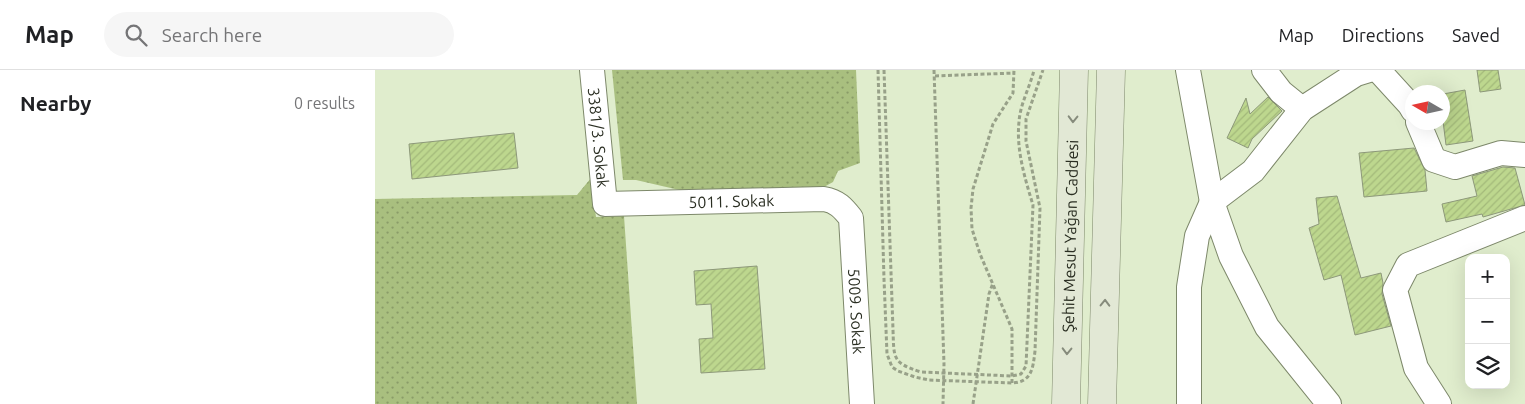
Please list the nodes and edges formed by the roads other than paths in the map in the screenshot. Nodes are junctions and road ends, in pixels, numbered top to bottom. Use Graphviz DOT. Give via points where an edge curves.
graph roads {
  1 [pos="592,70"];
  2 [pos="1075,70"];
  3 [pos="1111,70"];
  4 [pos="1187,70"];
  5 [pos="1264,70"];
  6 [pos="1369,70"];
  7 [pos="1378,70"];
  8 [pos="1405,100"];
  9 [pos="1302,109"];
  10 [pos="1421,130"];
  11 [pos="1525,155"];
  12 [pos="1213,202"];
  13 [pos="605,204"];
  14 [pos="851,218"];
  15 [pos="1525,218"];
  16 [pos="862,404"];
  17 [pos="1066,404"];
  18 [pos="1102,404"];
  19 [pos="1189,404"];
  20 [pos="1329,404"];
  21 [pos="1439,404"];
  1 -- 13 [label="street, 3381/3. Sokak"];
  2 -- 17 [label="main road, Şehit Mesut Yağan Caddesi, one-way"];
  18 -- 3 [label="main road, one-way"];
  4 -- 12 [label="street"];
  5 -- 9 [label="street" via="1281,92"];
  6 -- 9 [label="street" via="1356,74"];
  7 -- 8 [label="street"];
  9 -- 12 [label="street" via="1253,171"];
  10 -- 11 [label="street" via="1434,160 1455,167 1501,153"];
  12 -- 19 [label="street" via="1197,236 1189,287"];
  12 -- 20 [label="street" via="1231,256 1267,326"];
  13 -- 14 [label="street, 5011. Sokak" via="823,199 833,200"];
  14 -- 16 [label="street, 5009. Sokak"];
  15 -- 21 [label="street" via="1408,265 1395,290 1416,368"];
}
